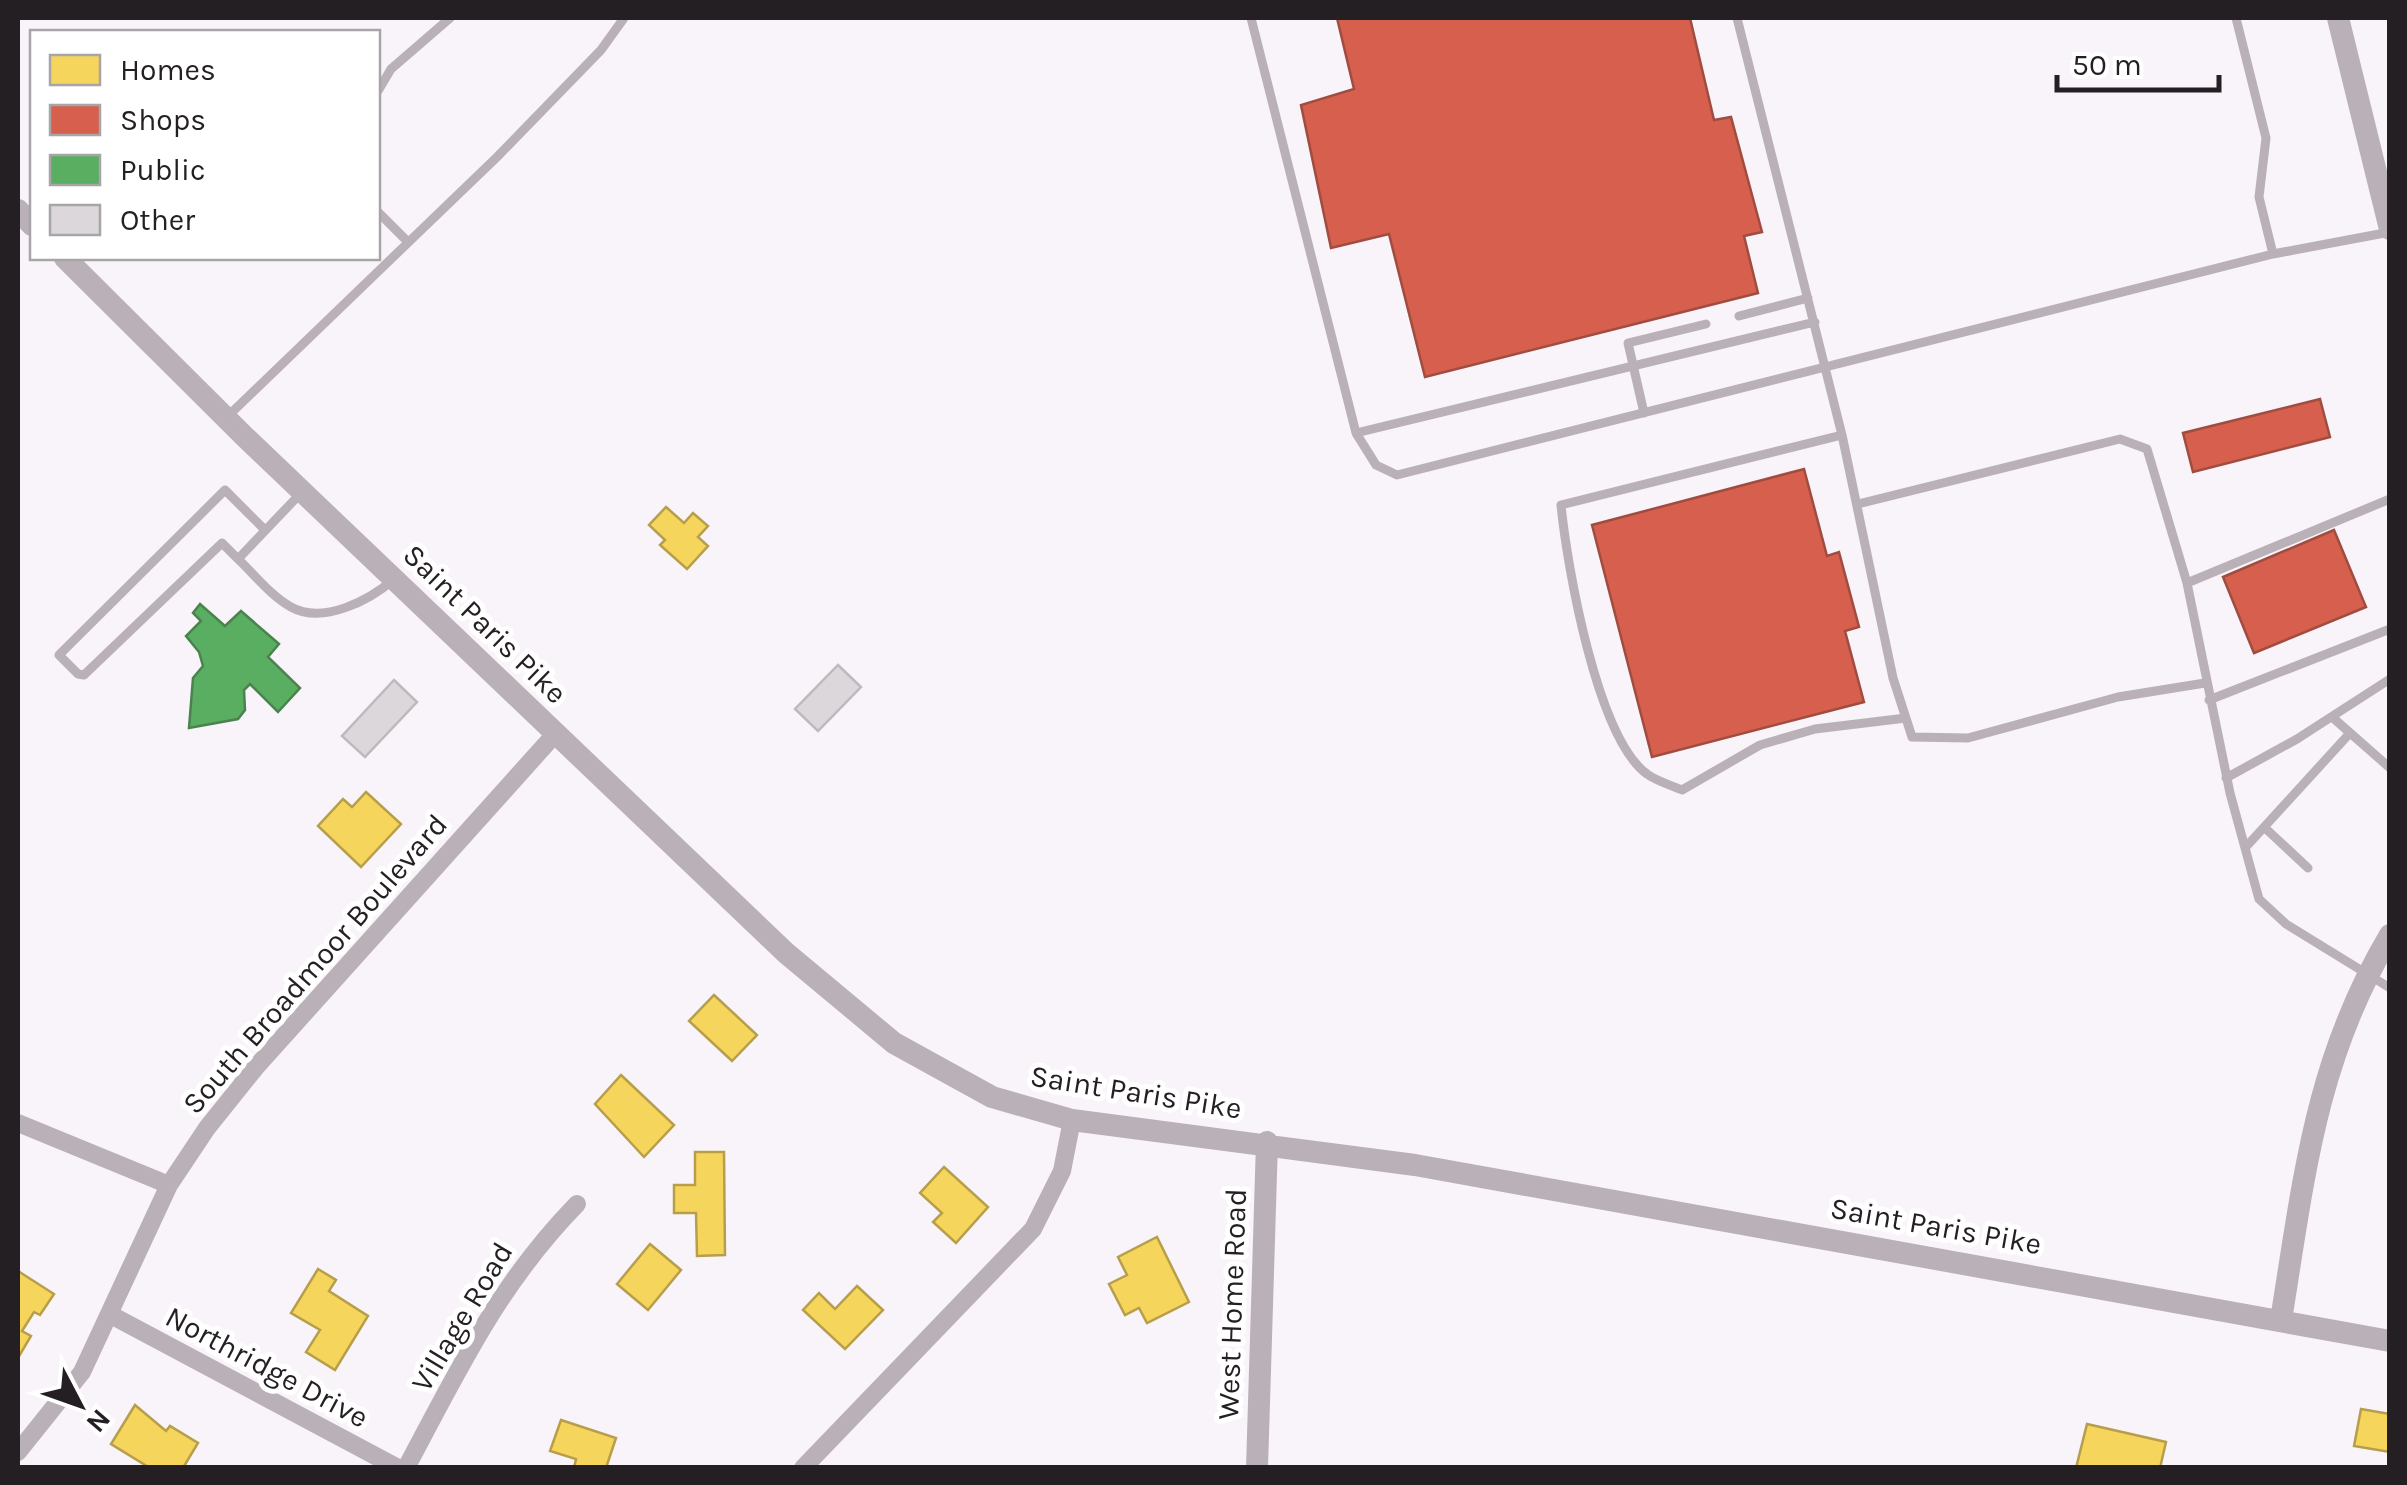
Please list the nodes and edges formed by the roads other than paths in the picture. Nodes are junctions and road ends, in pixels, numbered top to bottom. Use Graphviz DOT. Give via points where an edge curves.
graph roads {
  1 [pos="450,18"];
  2 [pos="624,18"];
  3 [pos="1251,18"];
  4 [pos="1737,18"];
  5 [pos="2236,18"];
  6 [pos="2338,18"];
  7 [pos="380,87"];
  8 [pos="380,214"];
  9 [pos="2390,230"];
  10 [pos="408,242"];
  11 [pos="2273,254"];
  12 [pos="67,260"];
  13 [pos="1808,298"];
  14 [pos="1739,316"];
  15 [pos="1814,322"];
  16 [pos="1706,324"];
  17 [pos="1633,366"];
  18 [pos="1826,368"];
  19 [pos="1644,413"];
  20 [pos="226,418"];
  21 [pos="1356,434"];
  22 [pos="1842,435"];
  23 [pos="302,492"];
  24 [pos="2390,499"];
  25 [pos="1858,504"];
  26 [pos="266,530"];
  27 [pos="238,559"];
  28 [pos="394,578"];
  29 [pos="2186,583"];
  30 [pos="2390,629"];
  31 [pos="2390,679"];
  32 [pos="2206,683"];
  33 [pos="2209,700"];
  34 [pos="2332,717"];
  35 [pos="1906,718"];
  36 [pos="2350,732"];
  37 [pos="556,733"];
  38 [pos="2390,768"];
  39 [pos="2226,778"];
  40 [pos="2264,828"];
  41 [pos="2246,848"];
  42 [pos="2308,868"];
  43 [pos="2390,935"];
  44 [pos="2365,974"];
  45 [pos="2390,988"];
  46 [pos="1072,1120"];
  47 [pos="18,1123"];
  48 [pos="1267,1142"];
  49 [pos="169,1185"];
  50 [pos="577,1204"];
  51 [pos="111,1315"];
  52 [pos="2282,1320"];
  53 [pos="2390,1340"];
  54 [pos="18,1452"];
  55 [pos="398,1468"];
  56 [pos="406,1468"];
  57 [pos="803,1468"];
  58 [pos="1257,1468"];
  1 -- 7 [label="lane" via="390,69"];
  2 -- 10 [label="lane" via="601,50"];
  3 -- 21 [label="lane"];
  4 -- 13 [label="lane"];
  5 -- 11 [label="lane" via="2266,138 2259,196"];
  6 -- 9 [label="street"];
  8 -- 10 [label="lane"];
  9 -- 11 [label="lane"];
  10 -- 20 [label="lane"];
  11 -- 18 [label="lane"];
  12 -- 20 [label="street, Saint Paris Pike"];
  13 -- 14 [label="lane"];
  13 -- 15 [label="lane"];
  15 -- 17 [label="lane"];
  15 -- 18 [label="lane"];
  16 -- 17 [label="lane" via="1628,343"];
  17 -- 19 [label="lane"];
  17 -- 21 [label="lane"];
  18 -- 19 [label="lane"];
  18 -- 22 [label="lane"];
  19 -- 21 [label="lane" via="1397,475 1376,465"];
  20 -- 23 [label="street, Saint Paris Pike"];
  22 -- 25 [label="lane"];
  22 -- 35 [label="lane" via="1561,505 1567,561 1611,727 1646,774 1682,790 1760,745 1814,729"];
  23 -- 26 [label="lane"];
  23 -- 28 [label="street, Saint Paris Pike"];
  24 -- 29 [label="lane"];
  25 -- 29 [label="lane" via="2120,439 2137,442 2148,449"];
  25 -- 35 [label="lane"];
  26 -- 27 [label="lane"];
  26 -- 27 [label="lane" via="225,490 59,655 84,675 222,543"];
  27 -- 28 [label="lane" via="305,612 356,603"];
  28 -- 37 [label="street, Saint Paris Pike"];
  29 -- 32 [label="lane"];
  30 -- 33 [label="lane"];
  31 -- 34 [label="lane"];
  32 -- 33 [label="lane"];
  32 -- 35 [label="lane" via="2118,697 1968,738 1912,737"];
  33 -- 39 [label="lane"];
  34 -- 36 [label="lane"];
  34 -- 39 [label="lane"];
  36 -- 38 [label="lane"];
  36 -- 40 [label="lane"];
  37 -- 46 [label="street, Saint Paris Pike" via="786,953 894,1043 992,1096"];
  37 -- 49 [label="street, South Broadmoor Boulevard" via="256,1067"];
  39 -- 41 [label="lane"];
  40 -- 41 [label="lane"];
  40 -- 42 [label="lane"];
  41 -- 44 [label="lane" via="2260,899 2286,924"];
  43 -- 44 [label="street"];
  44 -- 45 [label="lane"];
  44 -- 52 [label="street" via="2330,1058"];
  46 -- 48 [label="street, Saint Paris Pike"];
  46 -- 57 [label="street" via="1062,1171 1033,1229"];
  47 -- 49 [label="street"];
  48 -- 52 [label="street, Saint Paris Pike"];
  48 -- 58 [label="street, West Home Road"];
  49 -- 51 [label="street, South Broadmoor Boulevard"];
  50 -- 56 [label="street, Village Road" via="488,1313"];
  51 -- 54 [label="street, South Broadmoor Boulevard" via="82,1372"];
  51 -- 55 [label="street, Northridge Drive"];
  52 -- 53 [label="street, Saint Paris Pike"];
}
